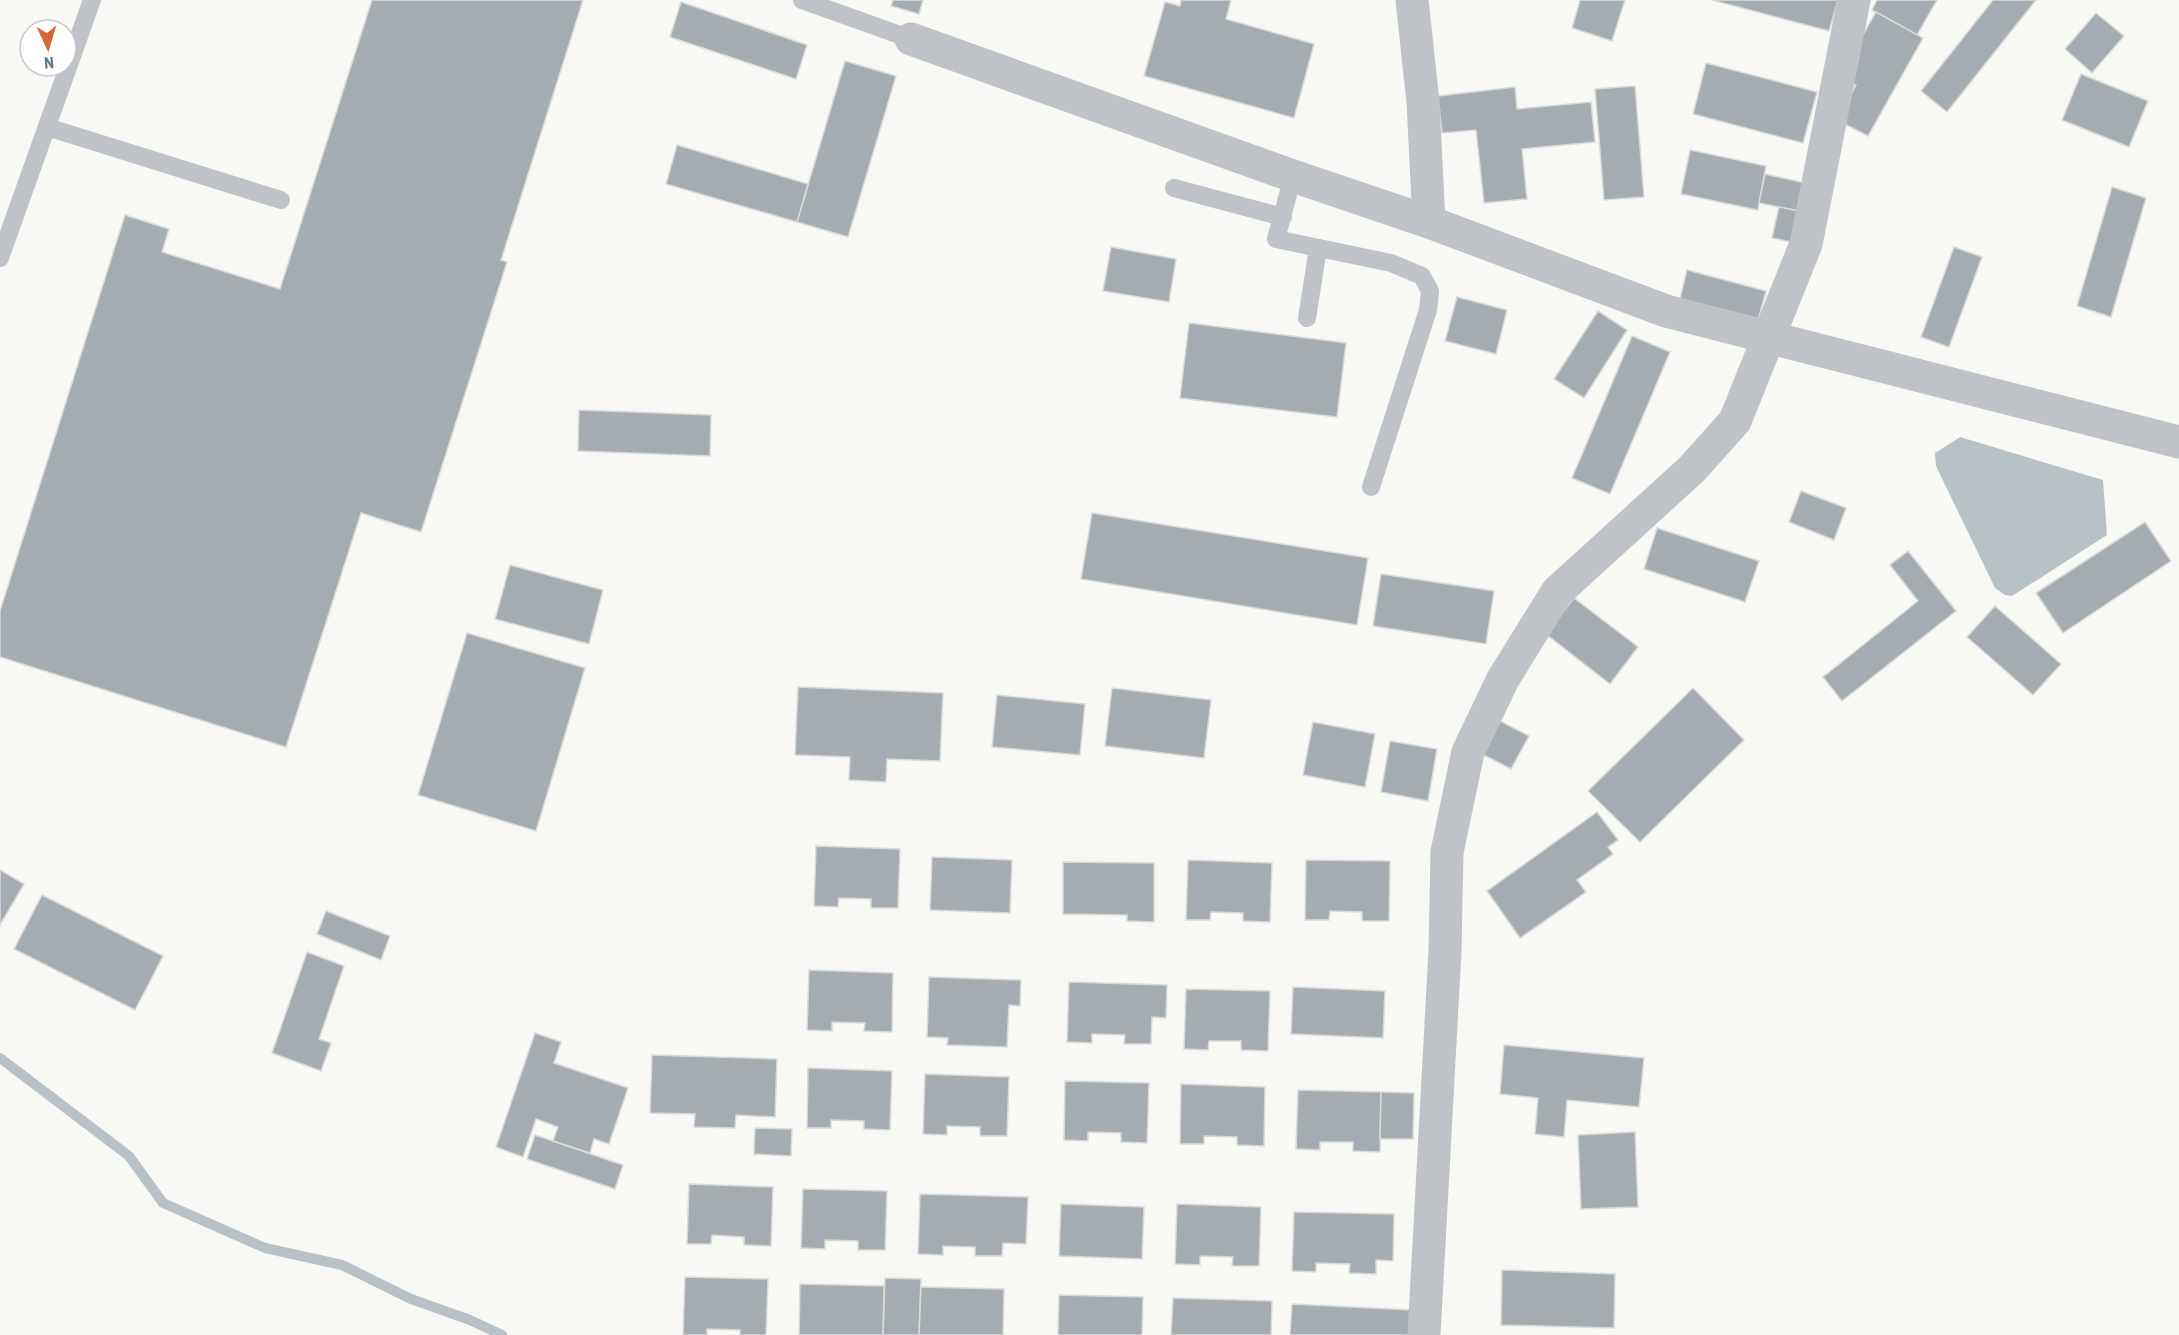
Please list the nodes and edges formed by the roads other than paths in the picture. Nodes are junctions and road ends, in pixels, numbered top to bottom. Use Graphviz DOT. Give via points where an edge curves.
graph roads {
  1 [pos="92,0"];
  2 [pos="802,0"];
  3 [pos="1412,0"];
  4 [pos="1854,0"];
  5 [pos="911,39"];
  6 [pos="47,127"];
  7 [pos="1293,176"];
  8 [pos="1174,188"];
  9 [pos="281,200"];
  10 [pos="1282,217"];
  11 [pos="1429,222"];
  12 [pos="1318,248"];
  13 [pos="0,258"];
  14 [pos="1307,318"];
  15 [pos="1769,338"];
  16 [pos="2179,442"];
  17 [pos="1371,487"];
  18 [pos="1424,1335"];
  1 -- 6 [label="lane"];
  2 -- 5 [label="lane"];
  3 -- 11 [label="street" via="1423,102"];
  4 -- 15 [label="street" via="1806,244"];
  5 -- 7 [label="street"];
  6 -- 9 [label="lane"];
  6 -- 13 [label="lane"];
  7 -- 10 [label="lane"];
  7 -- 11 [label="street"];
  8 -- 10 [label="lane"];
  10 -- 12 [label="lane" via="1276,239"];
  11 -- 15 [label="street" via="1666,311"];
  12 -- 14 [label="lane"];
  12 -- 17 [label="lane" via="1391,263 1422,276 1430,291 1428,310"];
  15 -- 16 [label="street"];
  15 -- 18 [label="street" via="1735,421 1692,469 1557,592 1503,679 1468,752 1446,852 1443,987"];
}
